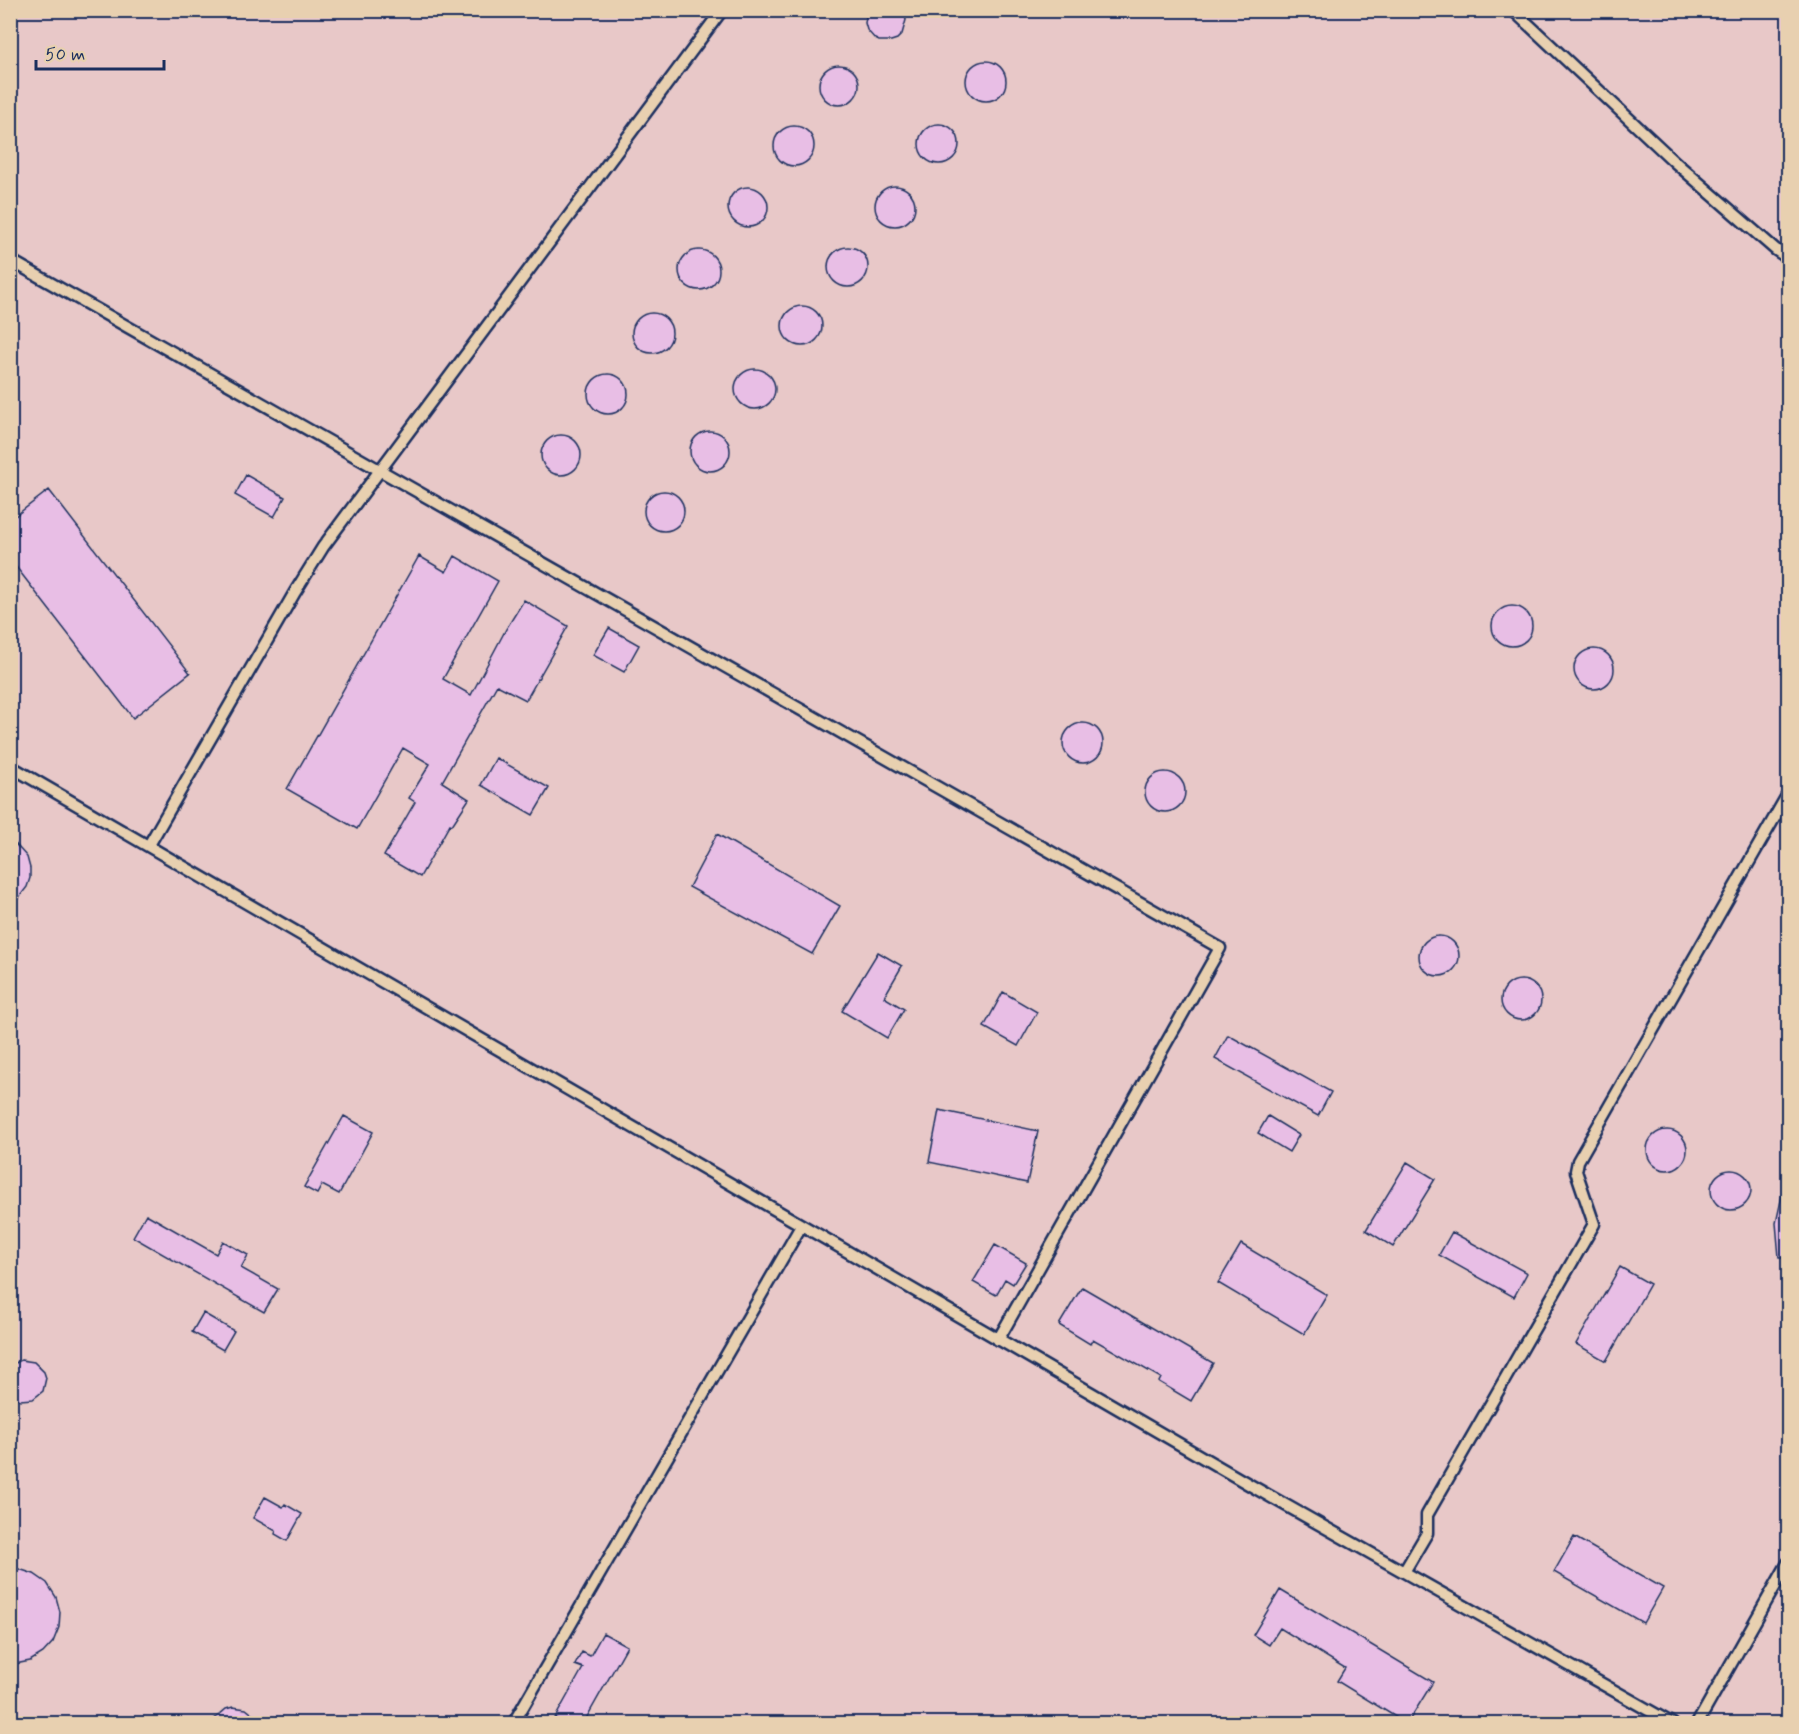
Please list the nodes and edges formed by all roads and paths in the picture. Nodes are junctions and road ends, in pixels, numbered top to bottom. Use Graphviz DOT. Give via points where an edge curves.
graph roads {
  1 [pos="722,10"];
  2 [pos="1513,10"];
  3 [pos="1788,258"];
  4 [pos="10,260"];
  5 [pos="381,471"];
  6 [pos="10,766"];
  7 [pos="1788,794"];
  8 [pos="149,845"];
  9 [pos="801,1226"];
  10 [pos="998,1340"];
  11 [pos="1788,1563"];
  12 [pos="1404,1572"];
  13 [pos="513,1724"];
  14 [pos="1673,1724"];
  15 [pos="1696,1724"];
  1 -- 5 [label="lane"];
  2 -- 3 [label="lane" via="1676,163"];
  4 -- 5 [label="lane"];
  5 -- 8 [label="lane" via="301,583"];
  5 -- 10 [label="lane" via="1220,948"];
  6 -- 8 [label="lane"];
  7 -- 12 [label="lane" via="1578,1161 1576,1171 1594,1224 1427,1515 1426,1533"];
  8 -- 9 [label="lane"];
  9 -- 10 [label="lane"];
  9 -- 13 [label="lane"];
  10 -- 12 [label="lane"];
  11 -- 15 [label="lane"];
  12 -- 14 [label="lane"];
}
